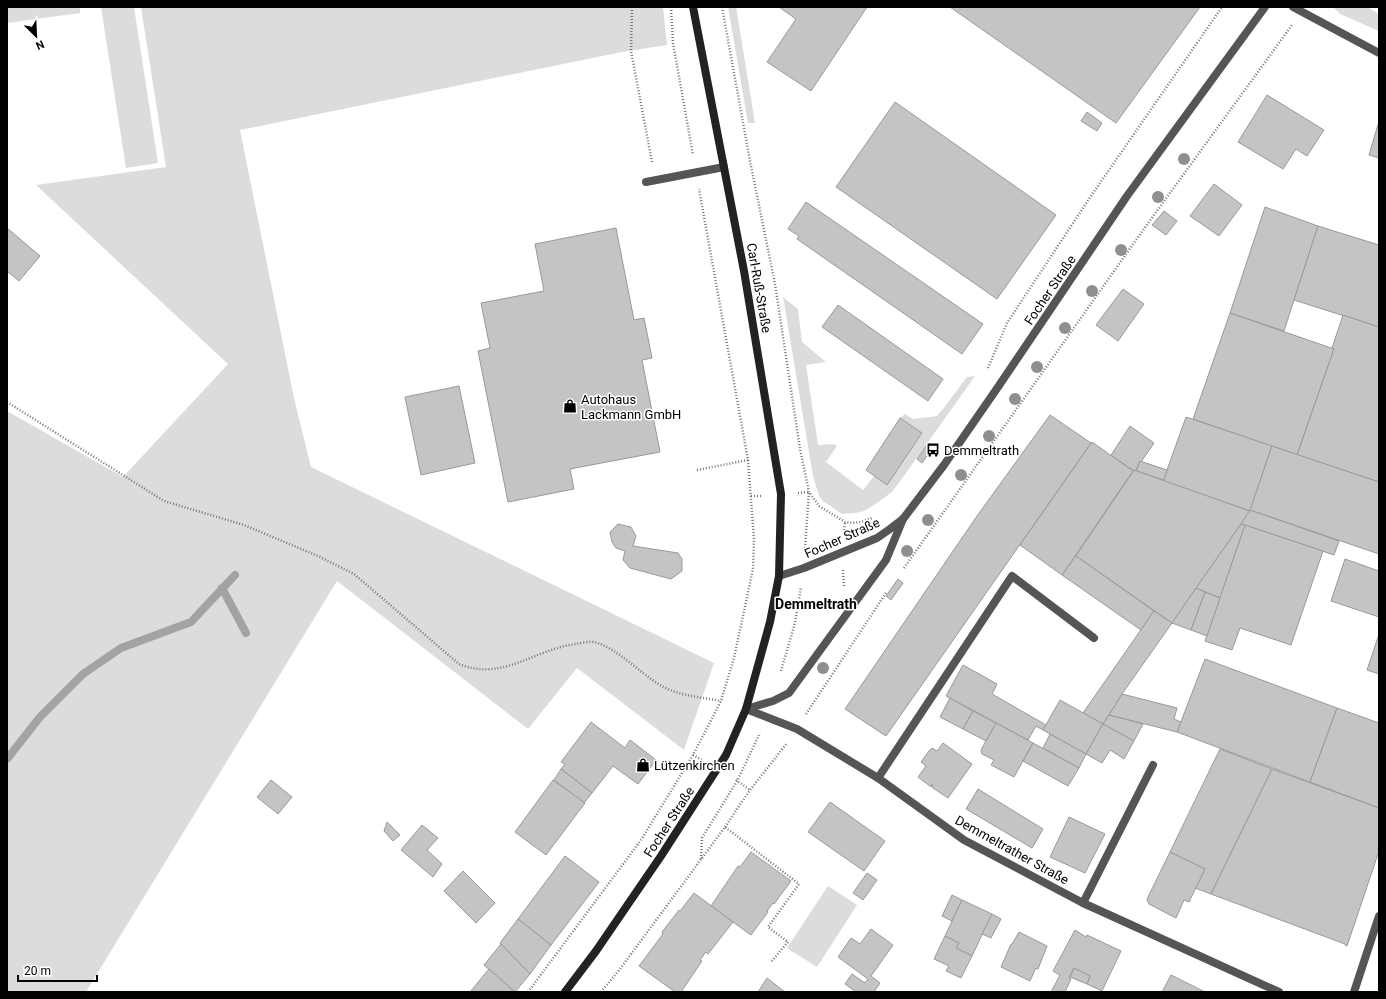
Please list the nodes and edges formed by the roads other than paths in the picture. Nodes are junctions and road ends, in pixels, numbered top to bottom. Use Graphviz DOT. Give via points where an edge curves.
graph roads {
  1 [pos="693,7"];
  2 [pos="1265,7"];
  3 [pos="1293,7"];
  4 [pos="1379,53"];
  5 [pos="724,167"];
  6 [pos="646,182"];
  7 [pos="903,519"];
  8 [pos="779,576"];
  9 [pos="1094,638"];
  10 [pos="746,709"];
  11 [pos="1153,765"];
  12 [pos="878,778"];
  13 [pos="1083,903"];
  14 [pos="1379,916"];
  15 [pos="566,992"];
  16 [pos="1279,992"];
  17 [pos="1354,992"];
  1 -- 5 [label="main road, Carl-Ruß-Straße"];
  2 -- 7 [label="street, Focher Straße" via="1127,196 944,465"];
  3 -- 4 [label="street"];
  5 -- 6 [label="street"];
  5 -- 8 [label="main road, Carl-Ruß-Straße" via="781,494"];
  7 -- 8 [label="street, Focher Straße" via="877,538"];
  7 -- 10 [label="street" via="886,560 789,693"];
  8 -- 10 [label="main road, Focher Straße" via="770,622"];
  9 -- 12 [label="street" via="1012,576"];
  10 -- 12 [label="street, Demmeltrather Straße" via="797,729"];
  10 -- 15 [label="main road, Focher Straße" via="726,755 661,856"];
  11 -- 13 [label="street"];
  12 -- 13 [label="street, Demmeltrather Straße" via="964,840"];
  13 -- 16 [label="street, Demmeltrather Straße"];
  14 -- 17 [label="street"];
}
